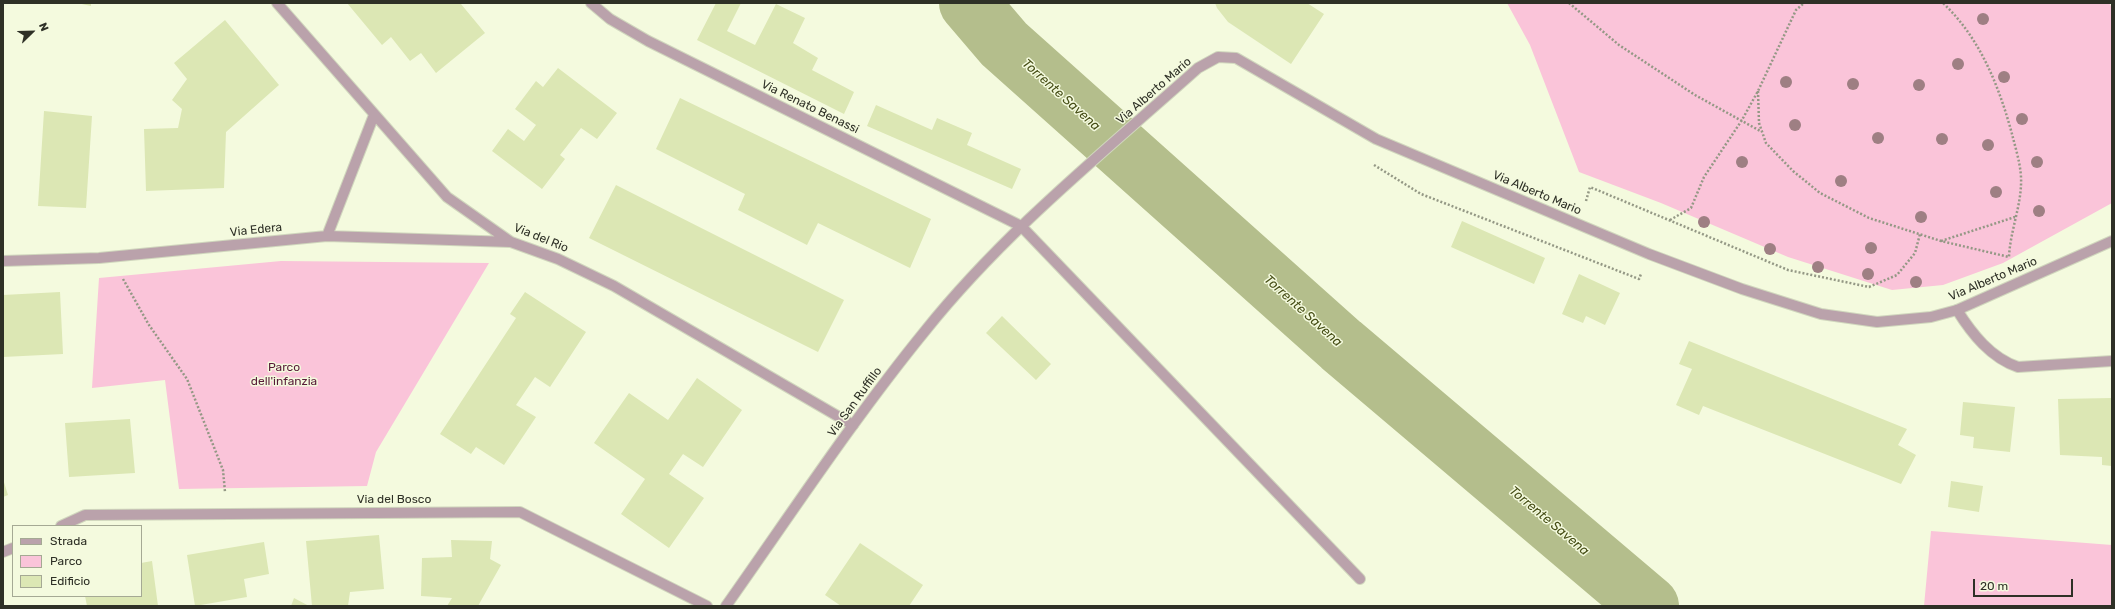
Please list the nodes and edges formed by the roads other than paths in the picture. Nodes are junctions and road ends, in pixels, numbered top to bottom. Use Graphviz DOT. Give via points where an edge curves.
graph roads {
  1 [pos="277,3"];
  2 [pos="591,3"];
  3 [pos="374,115"];
  4 [pos="1021,226"];
  5 [pos="327,236"];
  6 [pos="2110,240"];
  7 [pos="511,242"];
  8 [pos="3,261"];
  9 [pos="1957,310"];
  10 [pos="2112,361"];
  11 [pos="853,425"];
  12 [pos="63,525"];
  13 [pos="1360,579"];
  14 [pos="707,606"];
  15 [pos="726,606"];
  1 -- 3 [label="street, Via del Rio"];
  2 -- 4 [label="street, Via Renato Benassi" via="610,19 648,41"];
  3 -- 5 [label="street"];
  3 -- 7 [label="street, Via del Rio" via="447,197"];
  4 -- 9 [label="street, Via Alberto Mario" via="1198,68 1218,57 1236,58 1376,139 1649,254 1742,289 1821,314 1877,322 1931,317"];
  4 -- 11 [label="street, Via San Ruffillo" via="925,330"];
  4 -- 13 [label="street, Via Renato Benassi"];
  5 -- 7 [label="street, Via Edera"];
  5 -- 8 [label="street, Via Edera" via="111,257"];
  6 -- 9 [label="street, Via Alberto Mario"];
  7 -- 11 [label="street, Via del Rio" via="558,259 614,286"];
  9 -- 10 [label="street" via="1977,339 2006,363 2018,367"];
  11 -- 15 [label="street, Via San Ruffillo"];
  12 -- 14 [label="street, Via del Bosco" via="85,515 520,512"];
}
